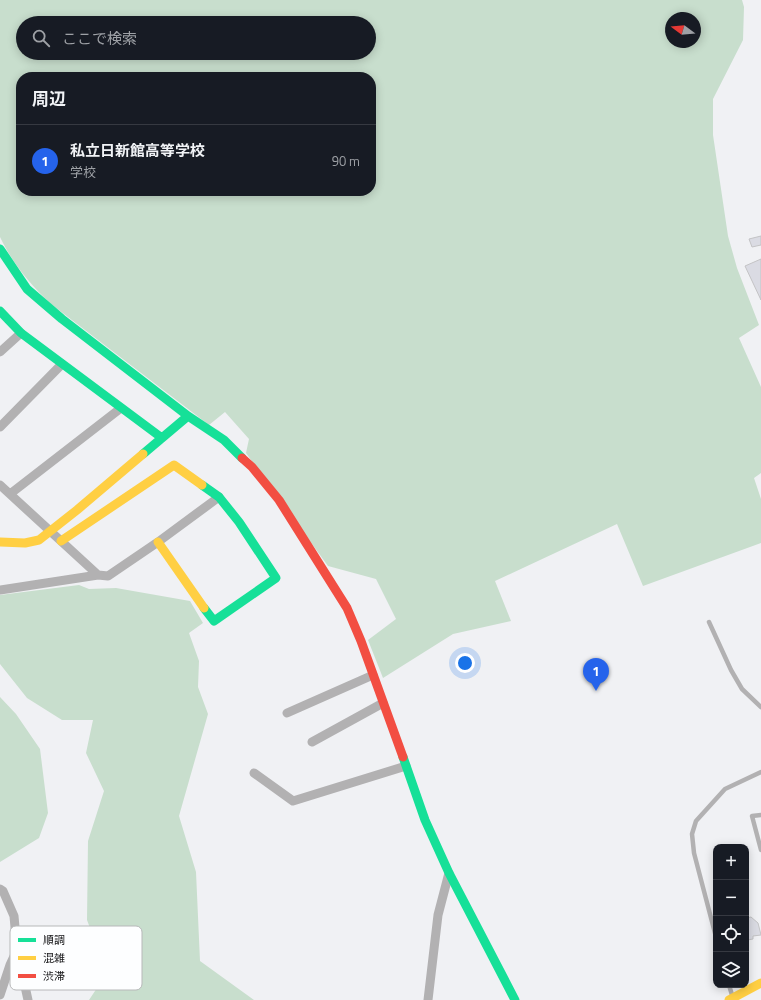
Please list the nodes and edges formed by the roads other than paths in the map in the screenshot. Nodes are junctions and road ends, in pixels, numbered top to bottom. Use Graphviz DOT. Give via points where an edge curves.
graph roads {
  1 [pos="0,249"];
  2 [pos="0,311"];
  3 [pos="21,333"];
  4 [pos="0,352"];
  5 [pos="62,364"];
  6 [pos="121,408"];
  7 [pos="188,416"];
  8 [pos="0,427"];
  9 [pos="162,438"];
  10 [pos="0,485"];
  11 [pos="10,494"];
  12 [pos="219,497"];
  13 [pos="52,531"];
  14 [pos="61,541"];
  15 [pos="0,542"];
  16 [pos="158,542"];
  17 [pos="98,575"];
  18 [pos="0,590"];
  19 [pos="709,622"];
  20 [pos="373,675"];
  21 [pos="383,704"];
  22 [pos="761,708"];
  23 [pos="288,713"];
  24 [pos="312,742"];
  25 [pos="406,766"];
  26 [pos="761,772"];
  27 [pos="254,773"];
  28 [pos="761,815"];
  29 [pos="761,850"];
  30 [pos="449,873"];
  31 [pos="0,889"];
  32 [pos="15,926"];
  33 [pos="713,926"];
  34 [pos="10,965"];
  35 [pos="761,983"];
  36 [pos="729,988"];
  37 [pos="26,990"];
  38 [pos="0,995"];
  39 [pos="731,999"];
  40 [pos="28,1000"];
  41 [pos="428,1000"];
  42 [pos="515,1000"];
  1 -- 7 [label="main road" via="27,289 62,320"];
  2 -- 3 [label="main road"];
  3 -- 4 [label="street"];
  3 -- 5 [label="main road"];
  5 -- 6 [label="main road"];
  5 -- 8 [label="street"];
  6 -- 9 [label="main road"];
  6 -- 11 [label="street"];
  7 -- 9 [label="main road"];
  7 -- 20 [label="main road" via="224,440 252,467 280,500 347,608"];
  9 -- 13 [label="main road"];
  10 -- 11 [label="street"];
  11 -- 13 [label="street"];
  12 -- 14 [label="main road" via="174,464"];
  12 -- 16 [label="street"];
  12 -- 16 [label="main road" via="276,578 214,620"];
  13 -- 14 [label="street"];
  13 -- 15 [label="main road" via="33,542"];
  14 -- 17 [label="street"];
  16 -- 17 [label="street" via="108,576"];
  17 -- 18 [label="street"];
  19 -- 22 [label="lane" via="742,689"];
  20 -- 21 [label="main road"];
  20 -- 23 [label="street"];
  21 -- 24 [label="street"];
  21 -- 25 [label="main road"];
  25 -- 27 [label="street" via="293,802"];
  25 -- 30 [label="main road" via="425,820"];
  26 -- 33 [label="lane" via="725,789 696,821 692,834 694,854"];
  28 -- 29 [label="lane" via="752,816"];
  30 -- 41 [label="street" via="438,915"];
  30 -- 42 [label="main road"];
  31 -- 32 [label="street" via="14,916"];
  34 -- 38 [label="street"];
  35 -- 39 [label="main road"];
  36 -- 39 [label="lane"];
  37 -- 40 [label="street"];
}
